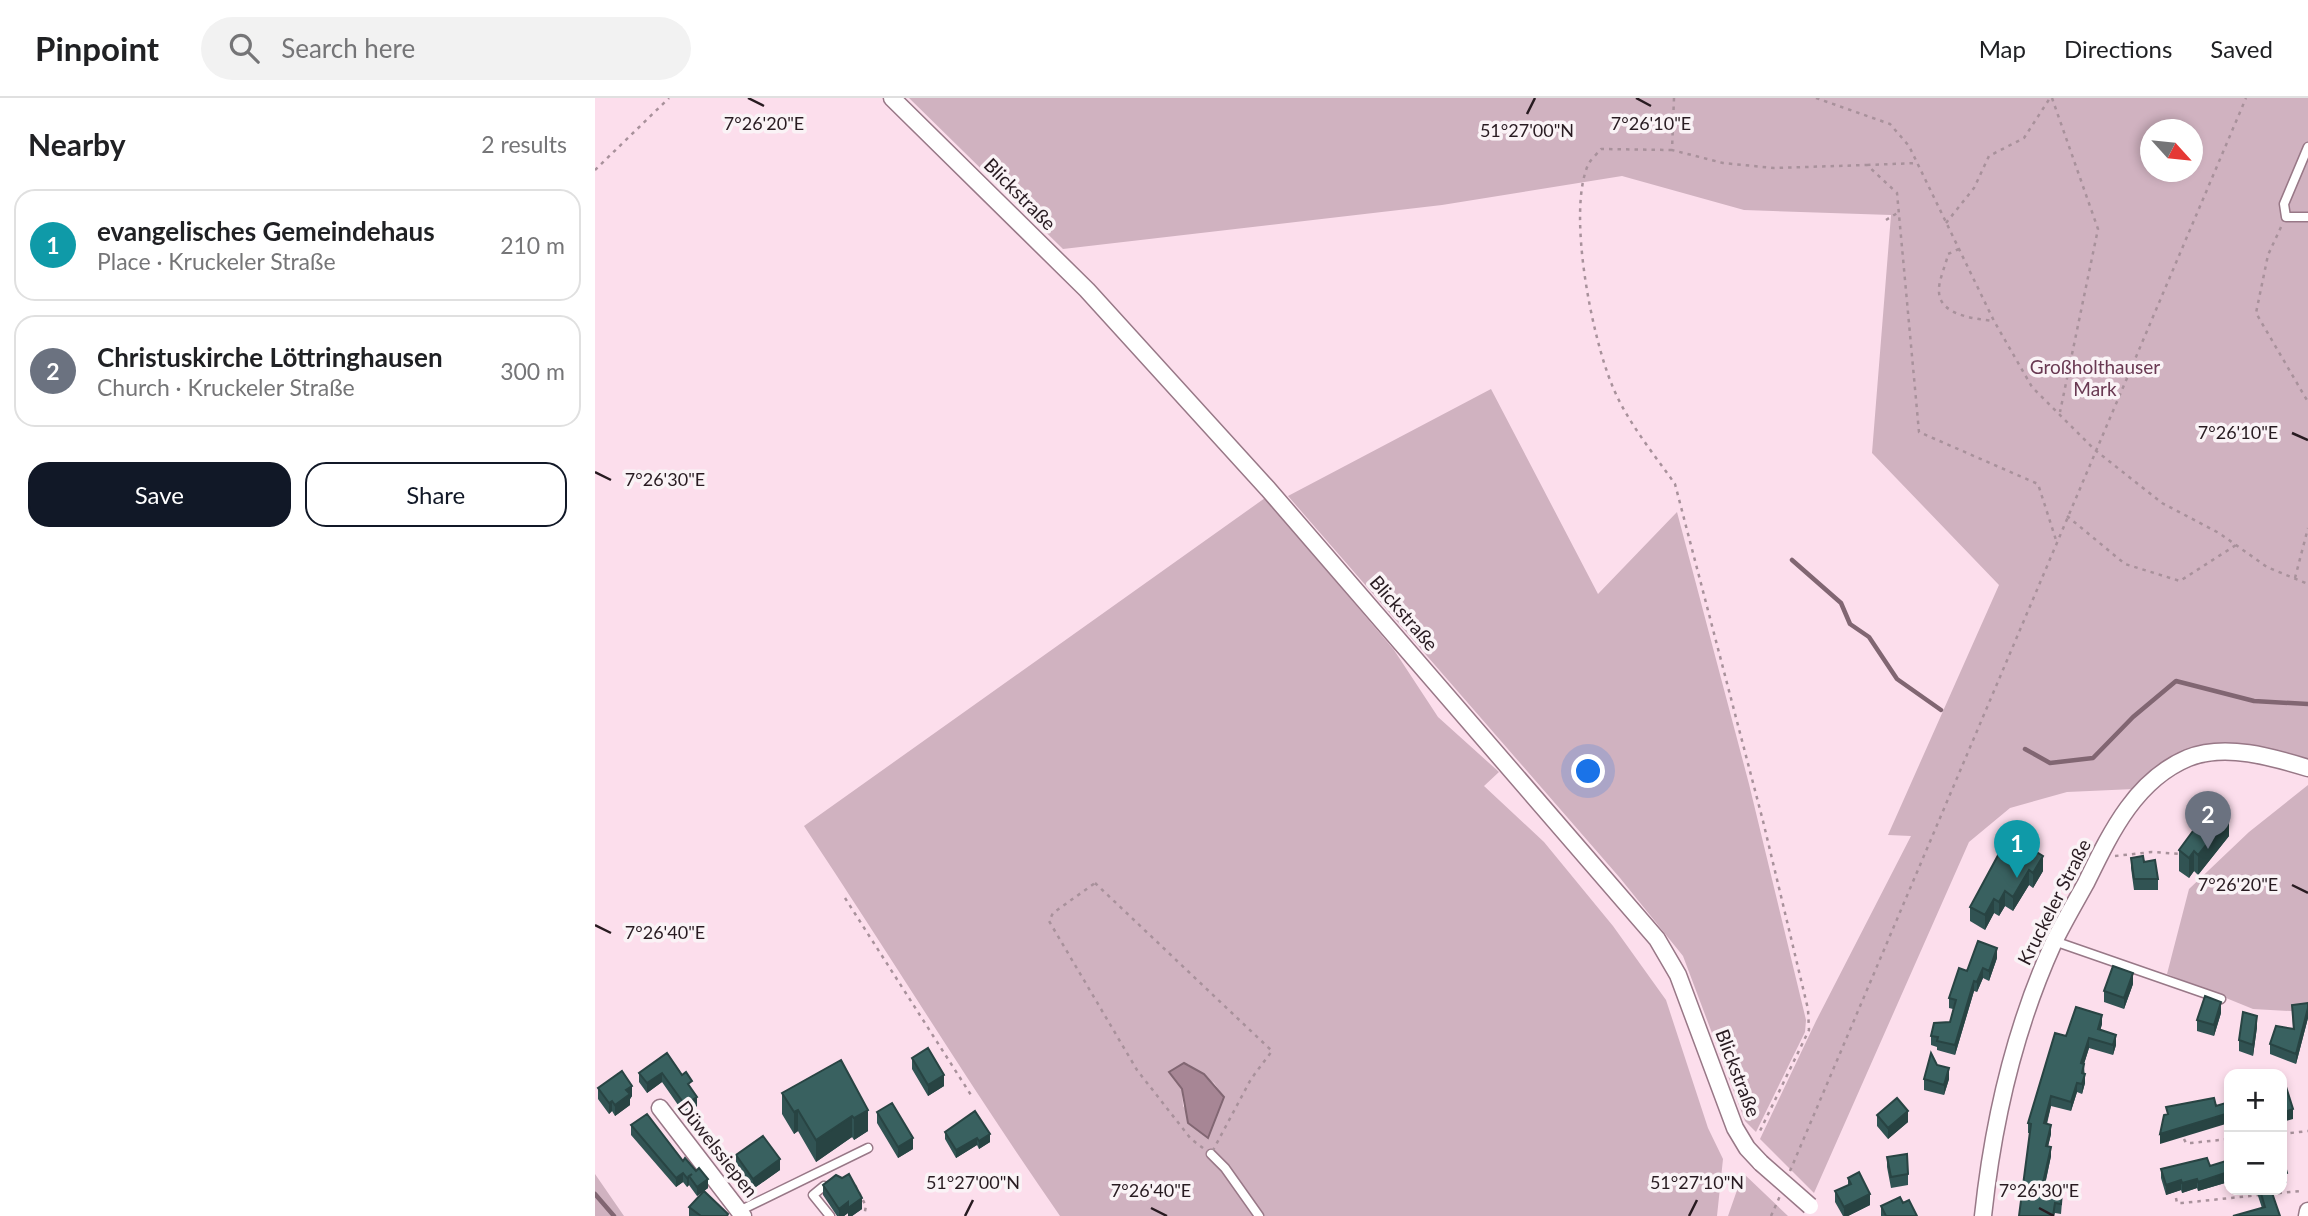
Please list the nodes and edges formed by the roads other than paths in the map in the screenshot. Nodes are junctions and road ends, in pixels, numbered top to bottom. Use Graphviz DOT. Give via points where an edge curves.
graph roads {
  1 [pos="892,98"];
  2 [pos="2308,147"];
  3 [pos="2308,217"];
  4 [pos="2308,768"];
  5 [pos="2054,941"];
  6 [pos="2221,999"];
  7 [pos="660,1108"];
  8 [pos="868,1148"];
  9 [pos="1211,1154"];
  10 [pos="824,1186"];
  11 [pos="1814,1211"];
  12 [pos="741,1213"];
  13 [pos="830,1216"];
  14 [pos="1259,1216"];
  15 [pos="1983,1216"];
  1 -- 11 [label="street, Blickstraße, bridge" via="1087,290 1268,489 1657,939 1678,975 1729,1113 1747,1148"];
  2 -- 3 [label="lane" via="2284,205 2286,217"];
  4 -- 5 [label="street, Kruckeler Straße" via="2229,752 2189,758 2163,771 2140,789"];
  5 -- 6 [label="lane"];
  5 -- 15 [label="street, Kruckeler Straße" via="2018,1035 1990,1155"];
  7 -- 12 [label="street, Düwelssiepen"];
  8 -- 12 [label="lane"];
  9 -- 14 [label="lane"];
  10 -- 13 [label="lane" via="813,1195"];
}
